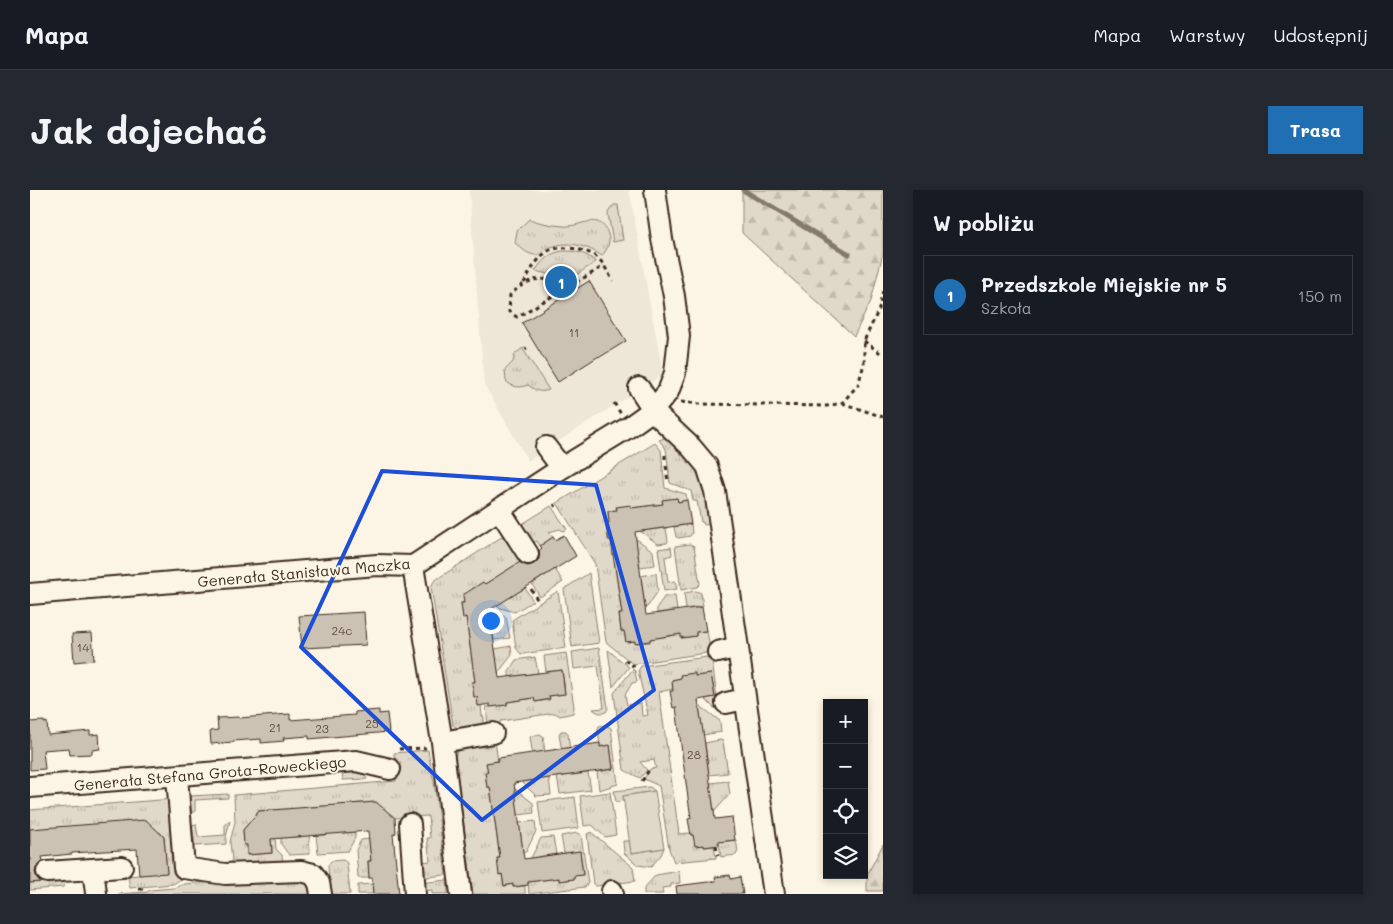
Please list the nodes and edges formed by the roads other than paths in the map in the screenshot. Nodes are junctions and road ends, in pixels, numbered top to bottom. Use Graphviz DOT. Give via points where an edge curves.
graph roads {
  1 [pos="654,190"];
  2 [pos="639,388"];
  3 [pos="654,409"];
  4 [pos="546,447"];
  5 [pos="562,468"];
  6 [pos="499,510"];
  7 [pos="528,554"];
  8 [pos="413,566"];
  9 [pos="30,594"];
  10 [pos="746,699"];
  11 [pos="726,703"];
  12 [pos="493,733"];
  13 [pos="433,745"];
  14 [pos="390,769"];
  15 [pos="177,776"];
  16 [pos="30,787"];
  17 [pos="410,824"];
  18 [pos="122,867"];
  19 [pos="93,869"];
  20 [pos="47,872"];
  21 [pos="91,894"];
  22 [pos="321,894"];
  23 [pos="415,894"];
  24 [pos="461,894"];
  25 [pos="774,894"];
  1 -- 3 [label="street, Generała Stanisława Maczka" via="679,336 675,373 668,392"];
  2 -- 3 [label="street"];
  3 -- 5 [label="street, Generała Stanisława Maczka"];
  3 -- 10 [label="street" via="707,466 715,492 728,649"];
  4 -- 5 [label="street"];
  5 -- 6 [label="street, Generała Stanisława Maczka"];
  6 -- 7 [label="street"];
  6 -- 8 [label="street, Generała Stanisława Maczka"];
  8 -- 9 [label="street, Generała Stanisława Maczka" via="377,565"];
  8 -- 13 [label="street"];
  10 -- 11 [label="street"];
  10 -- 25 [label="street"];
  12 -- 13 [label="street"];
  13 -- 24 [label="street"];
  14 -- 15 [label="street, Generała Stefana Grota-Roweckiego" via="356,761"];
  15 -- 16 [label="street, Generała Stefana Grota-Roweckiego"];
  15 -- 22 [label="street" via="188,819 184,868 225,874 301,871 313,874"];
  17 -- 23 [label="street"];
  18 -- 19 [label="street"];
  19 -- 20 [label="street"];
  19 -- 21 [label="street"];
}
